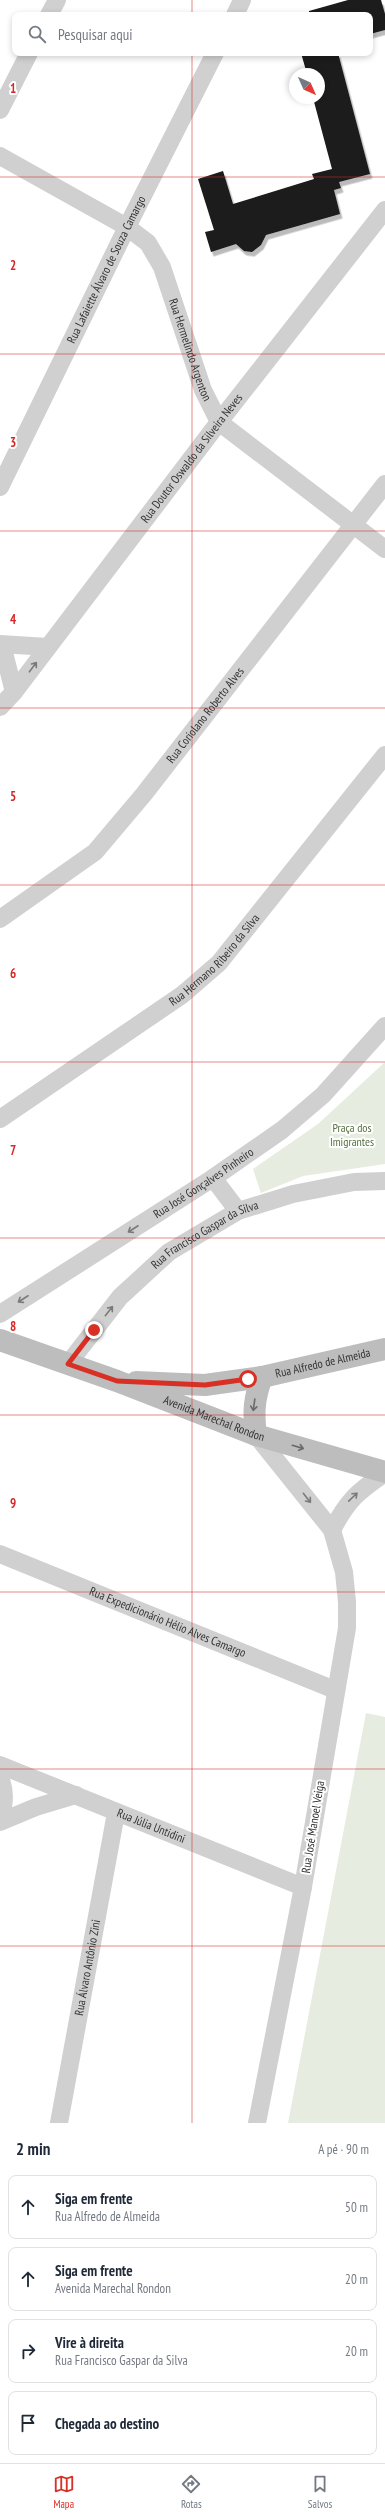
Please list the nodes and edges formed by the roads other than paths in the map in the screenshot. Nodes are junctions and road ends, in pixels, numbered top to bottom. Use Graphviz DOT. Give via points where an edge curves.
graph roads {
  1 [pos="57,0"];
  2 [pos="242,0"];
  3 [pos="51,12"];
  4 [pos="236,12"];
  5 [pos="27,56"];
  6 [pos="214,56"];
  7 [pos="0,110"];
  8 [pos="0,156"];
  9 [pos="385,210"];
  10 [pos="127,227"];
  11 [pos="220,422"];
  12 [pos="385,484"];
  13 [pos="0,488"];
  14 [pos="354,525"];
  15 [pos="385,549"];
  16 [pos="1,645"];
  17 [pos="48,647"];
  18 [pos="14,692"];
  19 [pos="0,707"];
  20 [pos="385,755"];
  21 [pos="0,919"];
  22 [pos="385,1026"];
  23 [pos="1,1117"];
  24 [pos="213,1178"];
  25 [pos="385,1181"];
  26 [pos="238,1211"];
  27 [pos="0,1314"];
  28 [pos="0,1340"];
  29 [pos="385,1349"];
  30 [pos="68,1364"];
  31 [pos="262,1377"];
  32 [pos="117,1381"];
  33 [pos="256,1434"];
  34 [pos="385,1472"];
  35 [pos="332,1530"];
  36 [pos="0,1554"];
  37 [pos="335,1690"];
  38 [pos="0,1765"];
  39 [pos="0,1777"];
  40 [pos="76,1795"];
  41 [pos="116,1813"];
  42 [pos="0,1816"];
  43 [pos="0,1822"];
  44 [pos="303,1887"];
  45 [pos="59,2123"];
  46 [pos="257,2123"];
  1 -- 3 [label="street"];
  2 -- 4 [label="street"];
  5 -- 7 [label="street"];
  6 -- 10 [label="street, Rua Lafaiette Álvaro de Souza Camargo"];
  8 -- 10 [label="street, Rua Hermelindo Argenton"];
  9 -- 11 [label="street, Rua Doutor Oswaldo da Silveira Neves"];
  10 -- 11 [label="street, Rua Hermelindo Argenton" via="148,243 162,267 203,390"];
  10 -- 13 [label="street, Rua Lafaiette Álvaro de Souza Camargo"];
  11 -- 14 [label="street, Rua Hermelindo Argenton"];
  11 -- 17 [label="street, Rua Doutor Oswaldo da Silveira Neves"];
  12 -- 14 [label="street, Rua Coriolano Roberto Alves"];
  14 -- 15 [label="street, Rua Hermelindo Argenton"];
  14 -- 21 [label="street, Rua Coriolano Roberto Alves" via="144,794 95,852"];
  16 -- 17 [label="street"];
  16 -- 18 [label="street"];
  18 -- 17 [label="street, Rua Doutor Oswaldo da Silveira Neves, one-way"];
  18 -- 19 [label="street, Rua Doutor Oswaldo da Silveira Neves"];
  20 -- 23 [label="street, Rua Hermano Ribeiro da Silva" via="219,963 182,995"];
  22 -- 24 [label="street, Rua José Gonçalves Pinheiro" via="323,1095 282,1130"];
  24 -- 26 [label="street"];
  24 -- 27 [label="street, Rua José Gonçalves Pinheiro, one-way"];
  25 -- 26 [label="street, Rua Francisco Gaspar da Silva" via="354,1182 293,1194"];
  30 -- 26 [label="street, Rua Francisco Gaspar da Silva, one-way" via="120,1297 169,1252"];
  28 -- 30 [label="street, Avenida Marechal Rondon"];
  29 -- 31 [label="street, Rua Alfredo de Almeida"];
  30 -- 32 [label="street, Avenida Marechal Rondon"];
  31 -- 32 [label="street, Rua Alfredo de Almeida" via="205,1385"];
  31 -- 33 [label="street, one-way" via="253,1411"];
  32 -- 33 [label="street, Avenida Marechal Rondon"];
  33 -- 34 [label="street, Avenida Marechal Rondon, one-way"];
  33 -- 35 [label="street, Rua José Manoel Veiga, one-way"];
  35 -- 34 [label="street, one-way" via="346,1504"];
  35 -- 37 [label="street, Rua José Manoel Veiga" via="344,1572 347,1602 347,1628"];
  36 -- 37 [label="street, Rua Expedicionário Hélio Alves Camargo"];
  37 -- 44 [label="street, Rua José Manoel Veiga"];
  38 -- 40 [label="street, Rua Júlia Untidini"];
  39 -- 42 [label="street" via="4,1787"];
  40 -- 41 [label="street, Rua Júlia Untidini"];
  40 -- 43 [label="street" via="36,1807"];
  41 -- 44 [label="street, Rua Júlia Untidini"];
  41 -- 45 [label="street, Rua Álvaro Antônio Zini"];
  44 -- 46 [label="street, Rua José Manoel Veiga"];
}
